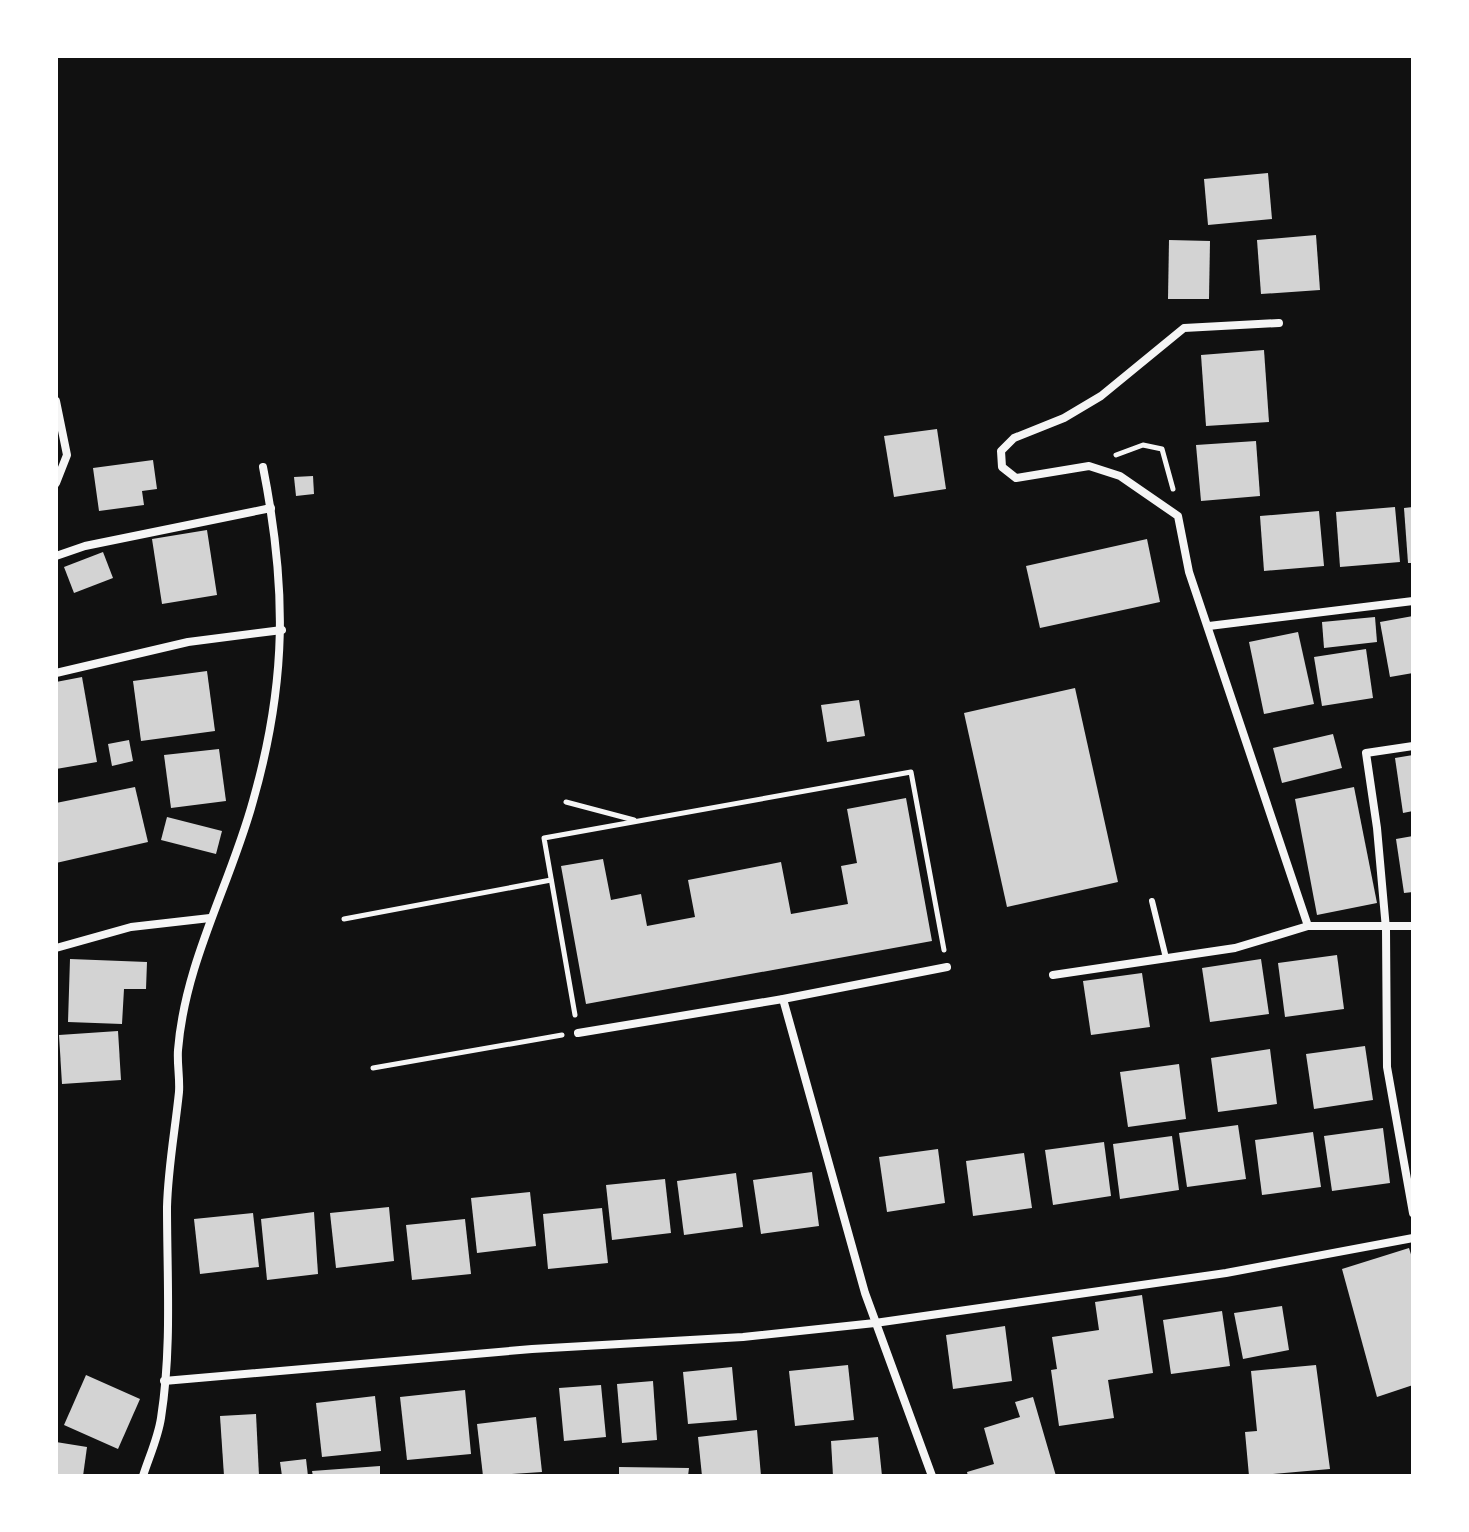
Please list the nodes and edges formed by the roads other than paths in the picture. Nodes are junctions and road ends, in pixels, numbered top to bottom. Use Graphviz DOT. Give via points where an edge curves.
graph roads {
  1 [pos="1279,323"];
  2 [pos="56,401"];
  3 [pos="263,467"];
  4 [pos="56,483"];
  5 [pos="271,508"];
  6 [pos="56,556"];
  7 [pos="1413,601"];
  8 [pos="1209,626"];
  9 [pos="282,630"];
  10 [pos="56,673"];
  11 [pos="1413,746"];
  12 [pos="1152,901"];
  13 [pos="210,918"];
  14 [pos="1308,926"];
  15 [pos="1413,926"];
  16 [pos="1386,929"];
  17 [pos="56,948"];
  18 [pos="1166,958"];
  19 [pos="947,967"];
  20 [pos="1053,975"];
  21 [pos="783,999"];
  22 [pos="578,1033"];
  23 [pos="1413,1213"];
  24 [pos="1413,1238"];
  25 [pos="875,1323"];
  26 [pos="164,1381"];
  27 [pos="143,1476"];
  28 [pos="932,1476"];
  1 -- 8 [label="street" via="1184,328 1101,396 1014,438 1001,451 1002,467 1016,478 1089,466 1120,476 1178,516 1189,572"];
  2 -- 4 [label="street" via="67,455"];
  3 -- 5 [label="street"];
  5 -- 6 [label="street"];
  5 -- 9 [label="street" via="278,541"];
  7 -- 8 [label="street"];
  8 -- 14 [label="street"];
  9 -- 10 [label="street" via="188,642"];
  9 -- 13 [label="street" via="277,701 253,803"];
  11 -- 16 [label="street" via="1366,753"];
  12 -- 18 [label="lane"];
  13 -- 17 [label="street" via="131,927"];
  13 -- 26 [label="street" via="178,1049"];
  14 -- 16 [label="street"];
  14 -- 18 [label="street" via="1235,948"];
  15 -- 16 [label="street"];
  16 -- 23 [label="street" via="1387,1067"];
  18 -- 20 [label="street"];
  19 -- 21 [label="street"];
  21 -- 22 [label="street"];
  21 -- 25 [label="street"];
  24 -- 25 [label="street" via="1226,1273"];
  25 -- 26 [label="street"];
  25 -- 28 [label="street"];
  26 -- 27 [label="street" via="161,1421"];
}
